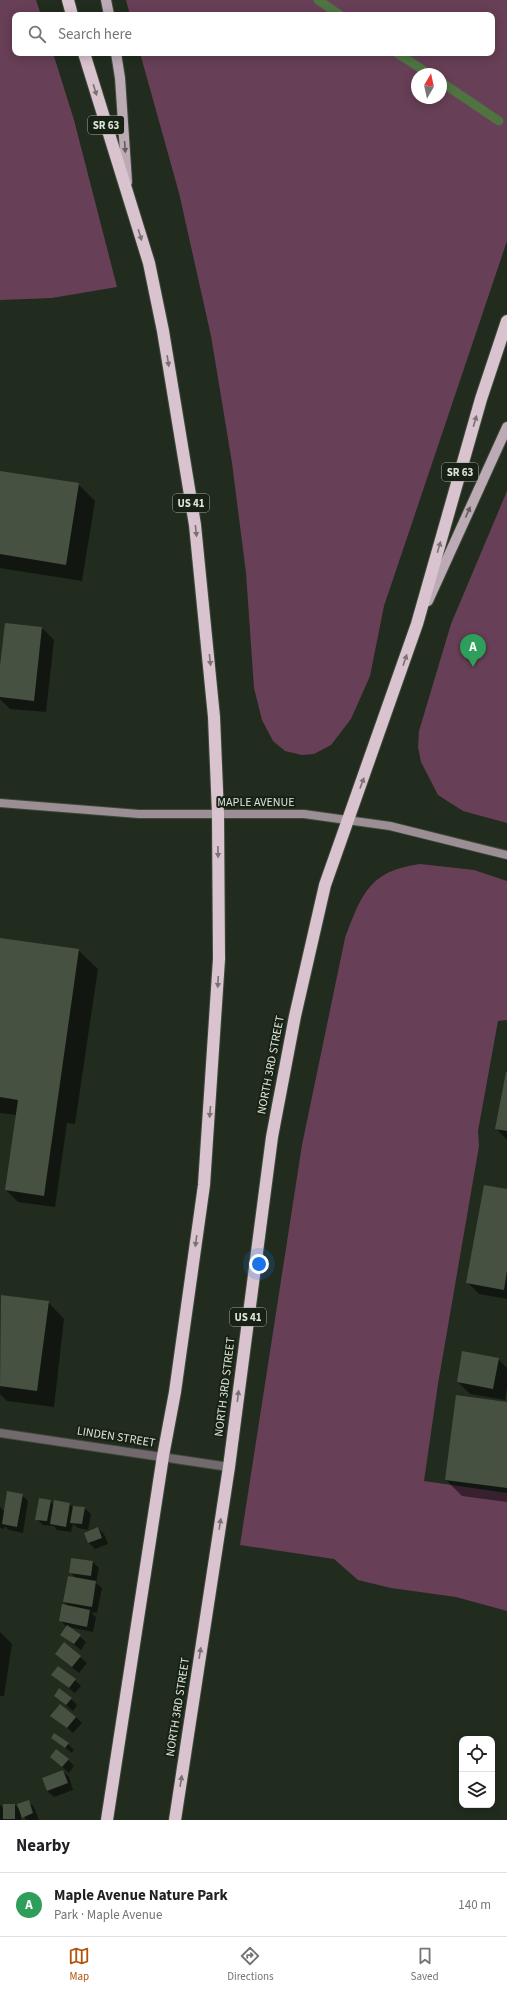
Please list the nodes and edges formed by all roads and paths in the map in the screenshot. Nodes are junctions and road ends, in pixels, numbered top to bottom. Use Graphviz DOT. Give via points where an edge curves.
graph roads {
  1 [pos="68,0"];
  2 [pos="106,0"];
  3 [pos="71,12"];
  4 [pos="108,12"];
  5 [pos="85,56"];
  6 [pos="116,56"];
  7 [pos="128,198"];
  8 [pos="507,321"];
  9 [pos="507,427"];
  10 [pos="417,624"];
  11 [pos="0,803"];
  12 [pos="218,814"];
  13 [pos="349,820"];
  14 [pos="507,855"];
  15 [pos="0,1433"];
  16 [pos="163,1456"];
  17 [pos="229,1467"];
  18 [pos="107,1820"];
  19 [pos="175,1820"];
  1 -- 3 [label="highway"];
  2 -- 4 [label="main road"];
  5 -- 7 [label="highway, SR 63, one-way"];
  6 -- 7 [label="main road, US 41, one-way"];
  7 -- 12 [label="highway, US 41, one-way" via="149,263 163,331 195,525 214,717"];
  10 -- 8 [label="highway, SR 63, one-way" via="481,399"];
  10 -- 9 [label="main road, US 41, one-way"];
  13 -- 10 [label="highway, US 41, one-way"];
  11 -- 12 [label="main road, MAPLE AVENUE" via="139,814"];
  12 -- 13 [label="main road, MAPLE AVENUE" via="304,814"];
  12 -- 16 [label="highway, US 41, one-way" via="219,959 204,1185 175,1392"];
  13 -- 14 [label="main road, MAPLE AVENUE" via="390,826"];
  17 -- 13 [label="highway, NORTH 3RD STREET / US 41, one-way" via="273,1129 295,1016 325,885"];
  15 -- 16 [label="street, LINDEN STREET"];
  16 -- 17 [label="street, LINDEN STREET"];
  16 -- 18 [label="highway, US 41"];
  19 -- 17 [label="highway, NORTH 3RD STREET / US 41, one-way"];
}
